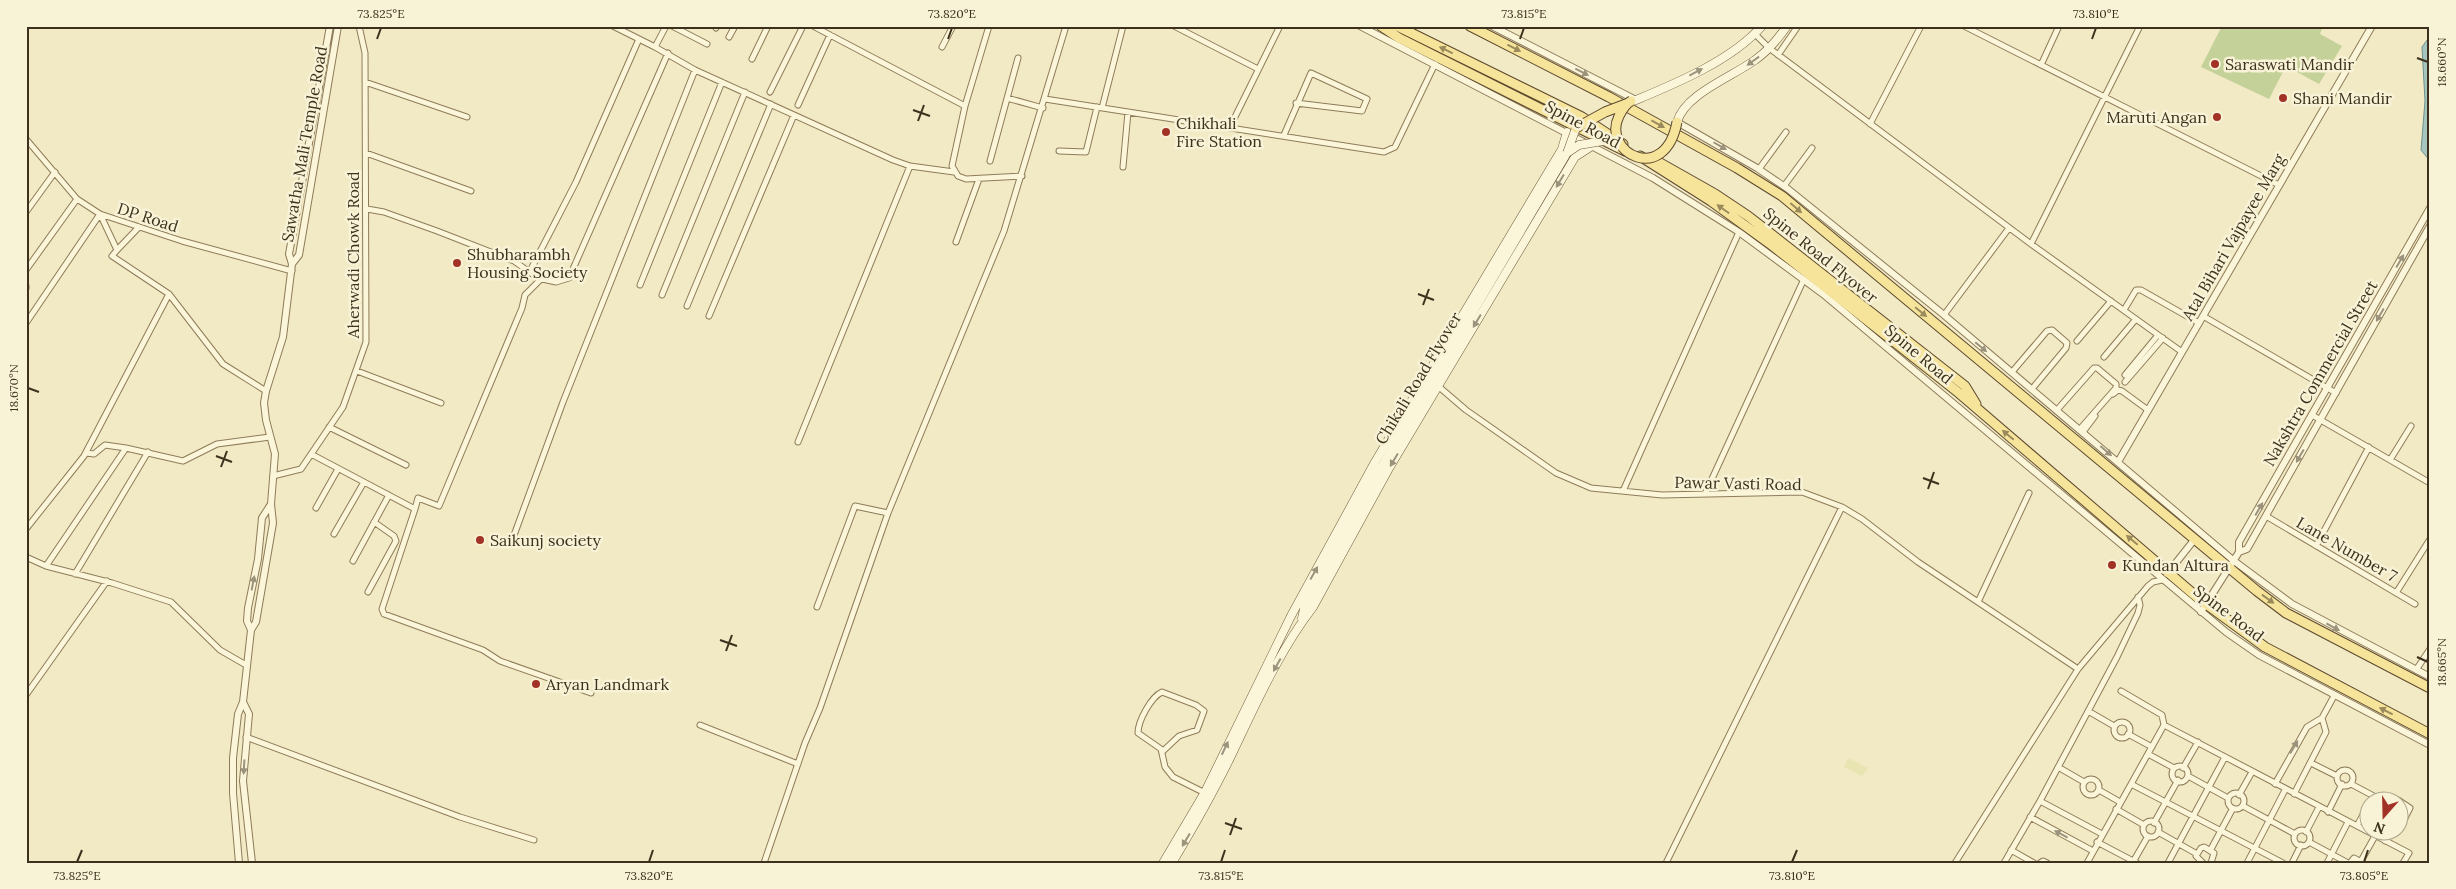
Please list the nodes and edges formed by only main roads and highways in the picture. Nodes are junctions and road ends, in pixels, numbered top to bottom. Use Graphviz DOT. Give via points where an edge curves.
graph roads {
  1 [pos="1381,26"];
  2 [pos="1398,26"];
  3 [pos="1470,26"];
  4 [pos="1762,26"];
  5 [pos="1787,26"];
  6 [pos="1631,102"];
  7 [pos="1678,122"];
  8 [pos="1576,128"];
  9 [pos="1567,132"];
  10 [pos="1603,141"];
  11 [pos="1592,146"];
  12 [pos="1629,153"];
  13 [pos="1568,154"];
  14 [pos="1651,158"];
  15 [pos="1981,412"];
  16 [pos="1305,605"];
  17 [pos="1291,616"];
  18 [pos="1301,622"];
  19 [pos="2430,688"];
  20 [pos="1240,727"];
  21 [pos="2430,734"];
  22 [pos="1208,794"];
  23 [pos="1163,863"];
  24 [pos="1172,863"];
  1 -- 8 [label="main road, Spine Road Flyover"];
  15 -- 2 [label="main road, Spine Road, one-way" via="1741,228 1582,117"];
  3 -- 19 [label="main road, Spine Road, one-way" via="1609,97 1782,196 2229,570 2286,613"];
  6 -- 4 [label="main road, one-way" via="1705,67"];
  5 -- 7 [label="main road, one-way" via="1756,59 1691,101"];
  6 -- 8 [label="main road, bridge"];
  6 -- 12 [label="main road, bridge" via="1617,119 1616,130 1619,141"];
  7 -- 14 [label="main road, bridge" via="1669,147"];
  8 -- 10 [label="main road, Spine Road Flyover"];
  8 -- 13 [label="main road, Chikali Road Flyover, bridge"];
  17 -- 9 [label="main road, one-way" via="1375,462 1562,149"];
  10 -- 12 [label="main road, Spine Road Flyover, bridge"];
  10 -- 13 [label="main road, bridge" via="1579,145"];
  11 -- 18 [label="main road, one-way" via="1575,157"];
  12 -- 14 [label="main road, Spine Road Flyover, bridge"];
  13 -- 16 [label="main road, Chikali Road Flyover" via="1382,466"];
  14 -- 15 [label="main road, Spine Road Flyover" via="1748,216 1965,386"];
  21 -- 15 [label="main road, Spine Road, one-way" via="2265,647 2206,604"];
  16 -- 17 [label="main road"];
  16 -- 18 [label="main road, Chikali Road Flyover"];
  17 -- 20 [label="main road"];
  18 -- 20 [label="main road, one-way"];
  20 -- 22 [label="main road"];
  22 -- 23 [label="main road"];
  22 -- 24 [label="main road, one-way"];
}
